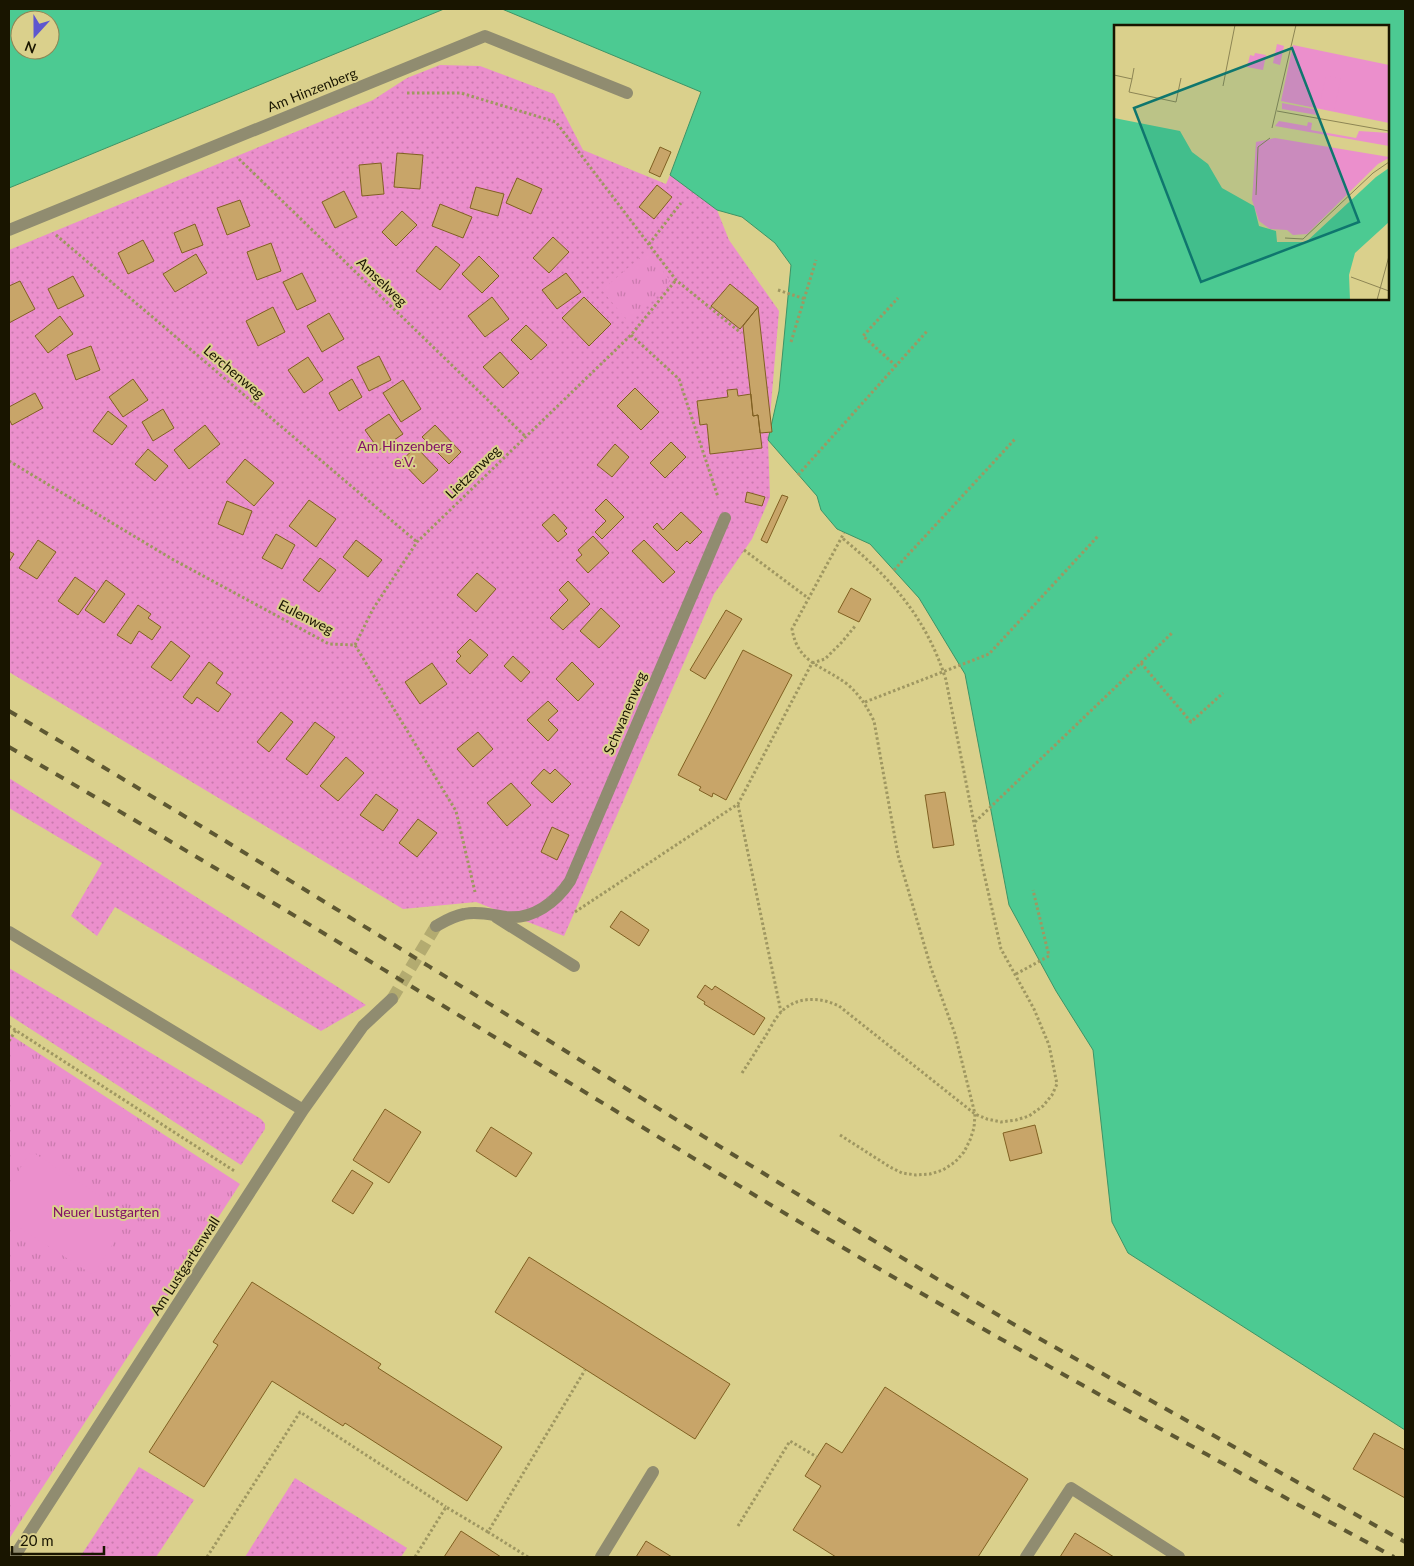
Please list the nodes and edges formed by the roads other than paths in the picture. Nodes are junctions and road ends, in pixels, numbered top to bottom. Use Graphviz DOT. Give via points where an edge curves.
graph roads {
  1 [pos="627,93"];
  2 [pos="9,230"];
  3 [pos="725,518"];
  4 [pos="494,915"];
  5 [pos="436,926"];
  6 [pos="9,932"];
  7 [pos="574,966"];
  8 [pos="392,999"];
  9 [pos="304,1110"];
  10 [pos="653,1472"];
  11 [pos="14,1557"];
  12 [pos="601,1557"];
  13 [pos="1026,1557"];
  14 [pos="1179,1557"];
  1 -- 2 [label="street, Am Hinzenberg" via="485,36"];
  3 -- 4 [label="street, Schwanenweg" via="570,881 552,903 539,910 524,916"];
  4 -- 5 [label="street, Schwanenweg" via="464,914"];
  4 -- 7 [label="street"];
  6 -- 9 [label="street"];
  8 -- 9 [label="street, Am Lustgartenwall" via="363,1026"];
  9 -- 11 [label="street, Am Lustgartenwall"];
  10 -- 12 [label="street"];
  13 -- 14 [label="street" via="1072,1488"];
}
